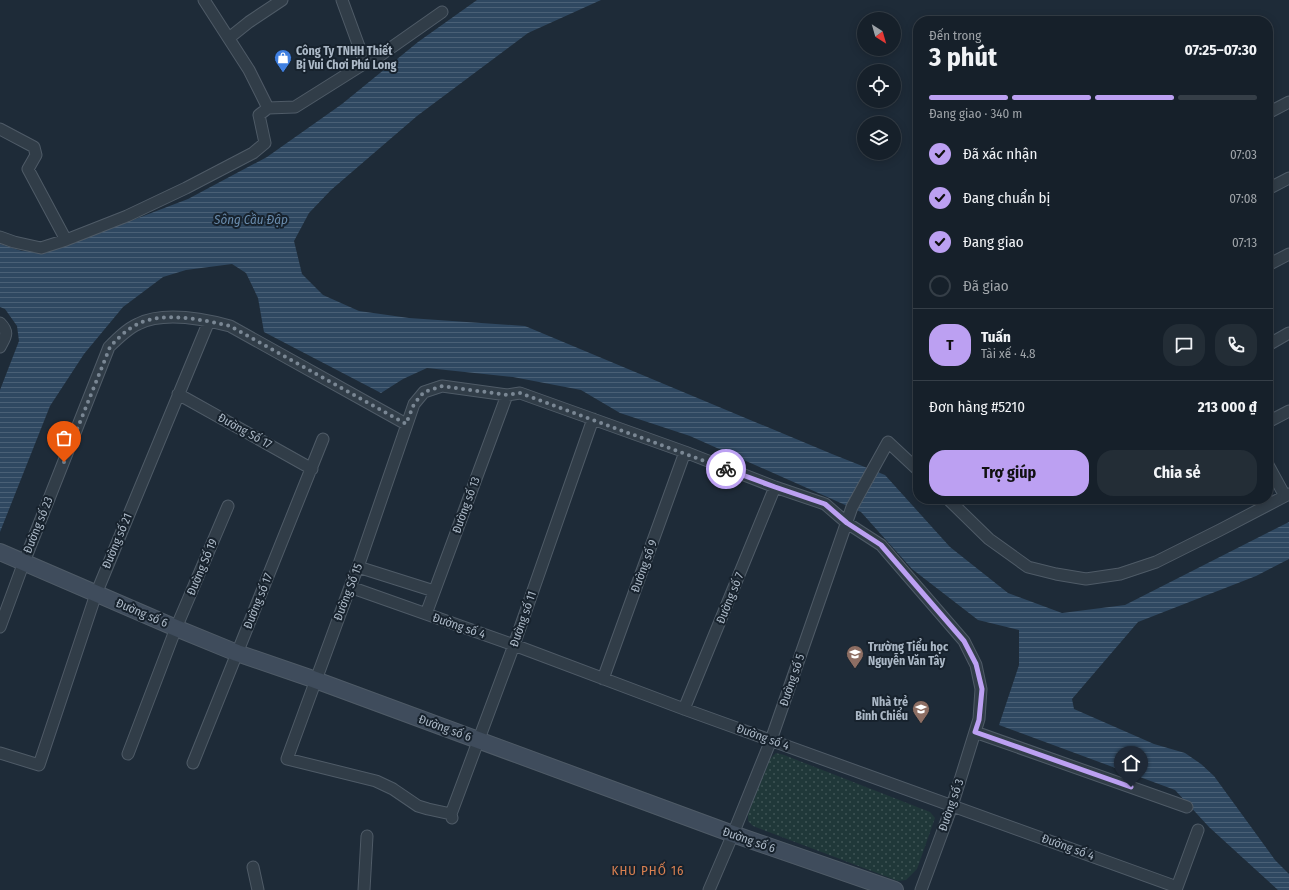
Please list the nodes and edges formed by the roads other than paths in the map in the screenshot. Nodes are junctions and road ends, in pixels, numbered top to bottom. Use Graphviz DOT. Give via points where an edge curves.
graph roads {
  1 [pos="204,0"];
  2 [pos="282,0"];
  3 [pos="342,0"];
  4 [pos="442,12"];
  5 [pos="229,38"];
  6 [pos="365,63"];
  7 [pos="1289,102"];
  8 [pos="268,108"];
  9 [pos="1273,110"];
  10 [pos="0,129"];
  11 [pos="1289,178"];
  12 [pos="1273,187"];
  13 [pos="0,237"];
  14 [pos="66,240"];
  15 [pos="1289,254"];
  16 [pos="1273,262"];
  17 [pos="209,321"];
  18 [pos="0,323"];
  19 [pos="1289,333"];
  20 [pos="1273,342"];
  21 [pos="0,347"];
  22 [pos="178,394"];
  23 [pos="507,395"];
  24 [pos="1289,411"];
  25 [pos="593,419"];
  26 [pos="1273,419"];
  27 [pos="406,424"];
  28 [pos="324,439"];
  29 [pos="684,452"];
  30 [pos="913,465"];
  31 [pos="312,469"];
  32 [pos="1273,473"];
  33 [pos="775,487"];
  34 [pos="1287,495"];
  35 [pos="1273,502"];
  36 [pos="953,504"];
  37 [pos="1270,504"];
  38 [pos="228,506"];
  39 [pos="847,523"];
  40 [pos="0,552"];
  41 [pos="24,562"];
  42 [pos="358,567"];
  43 [pos="350,587"];
  44 [pos="434,591"];
  45 [pos="96,594"];
  46 [pos="426,614"];
  47 [pos="0,627"];
  48 [pos="176,628"];
  49 [pos="514,646"];
  50 [pos="237,653"];
  51 [pos="603,679"];
  52 [pos="316,680"];
  53 [pos="684,709"];
  54 [pos="975,732"];
  55 [pos="478,740"];
  56 [pos="771,740"];
  57 [pos="0,753"];
  58 [pos="128,754"];
  59 [pos="193,763"];
  60 [pos="952,806"];
  61 [pos="1187,807"];
  62 [pos="452,816"];
  63 [pos="1198,830"];
  64 [pos="733,834"];
  65 [pos="368,836"];
  66 [pos="253,867"];
  67 [pos="1177,888"];
  68 [pos="258,890"];
  69 [pos="364,890"];
  70 [pos="709,890"];
  71 [pos="895,890"];
  72 [pos="921,890"];
  1 -- 5 [label="street"];
  2 -- 5 [label="street"];
  3 -- 6 [label="street"];
  4 -- 6 [label="street" via="375,59"];
  5 -- 8 [label="street"];
  6 -- 8 [label="street" via="295,106"];
  7 -- 9 [label="street"];
  8 -- 14 [label="street" via="259,115 265,143 253,153 186,188"];
  10 -- 14 [label="street" via="34,146 36,155 28,169"];
  11 -- 12 [label="street"];
  13 -- 14 [label="street" via="41,248"];
  15 -- 16 [label="street"];
  17 -- 22 [label="street, Đường số 21"];
  17 -- 27 [label="street, Đường số 23" via="230,326"];
  17 -- 41 [label="street, Đường số 23" via="158,318 139,323 123,333 110,347"];
  18 -- 21 [label="street" via="6,334"];
  19 -- 20 [label="street"];
  22 -- 31 [label="street, Đường Số 17"];
  22 -- 45 [label="street, Đường số 21"];
  23 -- 25 [label="street, Đường Số 15" via="520,393"];
  23 -- 27 [label="street, Đường Số 15" via="442,386 424,392 414,404"];
  23 -- 44 [label="street, Đường số 13"];
  24 -- 26 [label="street"];
  25 -- 29 [label="street, Đường Số 15"];
  25 -- 49 [label="street, Đường số 11"];
  27 -- 42 [label="street, Đường Số 15"];
  28 -- 31 [label="street, Đường số 17"];
  29 -- 33 [label="street, Đường Số 15"];
  29 -- 51 [label="street, Đường số 9"];
  30 -- 39 [label="street, Đường số 5" via="888,442 852,507"];
  31 -- 50 [label="street, Đường số 17"];
  32 -- 34 [label="street"];
  33 -- 39 [label="street, Đường số 3" via="825,504"];
  33 -- 53 [label="street, Đường số 7"];
  34 -- 35 [label="street"];
  36 -- 37 [label="street" via="989,539 1028,567 1086,579 1120,574 1156,562"];
  38 -- 48 [label="street, Đường Số 19"];
  39 -- 54 [label="street, Đường số 3" via="881,545 964,641 976,664 982,689 979,720"];
  39 -- 56 [label="street, Đường số 5"];
  40 -- 41 [label="street, Đường số 6"];
  41 -- 45 [label="street, Đường số 6"];
  41 -- 47 [label="street, Đường số 23"];
  42 -- 43 [label="street, Đường Số 15"];
  42 -- 44 [label="street"];
  43 -- 46 [label="street, Đường số 4"];
  43 -- 52 [label="street, Đường Số 15"];
  44 -- 46 [label="street, Đường số 13"];
  45 -- 48 [label="street, Đường số 6"];
  45 -- 57 [label="street, Đường số 21" via="39,765"];
  46 -- 49 [label="street, Đường số 4"];
  48 -- 50 [label="street, Đường số 6"];
  48 -- 58 [label="street, Đường Số 19"];
  49 -- 51 [label="street, Đường số 4"];
  49 -- 55 [label="street, Đường số 11"];
  50 -- 52 [label="street, Đường số 6"];
  50 -- 59 [label="street, Đường số 17"];
  51 -- 53 [label="street, Đường số 4"];
  52 -- 55 [label="street, Đường số 6"];
  52 -- 62 [label="street, Đường Số 15" via="287,759 376,781 418,806"];
  53 -- 56 [label="street, Đường số 4"];
  54 -- 60 [label="street, Đường số 3"];
  54 -- 61 [label="street"];
  55 -- 62 [label="street, Đường số 11"];
  55 -- 64 [label="street, Đường số 6"];
  56 -- 60 [label="street, Đường số 4"];
  56 -- 64 [label="street, Đường số 5"];
  60 -- 67 [label="street, Đường số 4"];
  60 -- 72 [label="street, Đường số 3"];
  63 -- 67 [label="street"];
  64 -- 70 [label="street, Đường số 5"];
  64 -- 71 [label="street, Đường số 6"];
  65 -- 69 [label="street"];
  66 -- 68 [label="street"];
}
